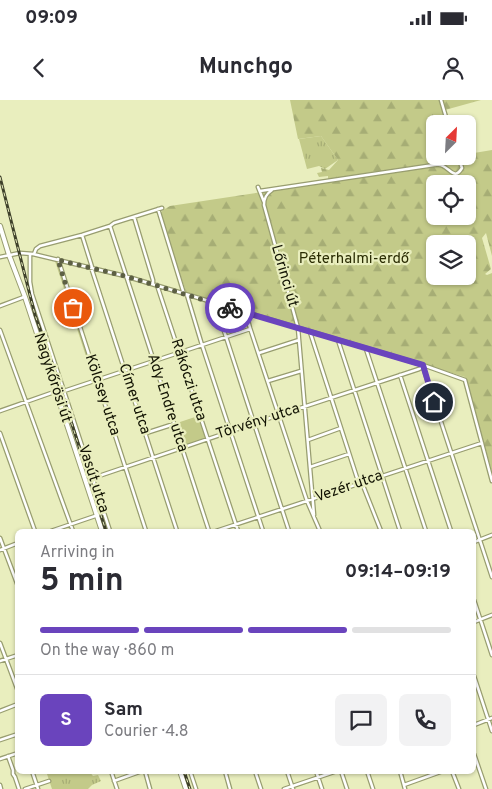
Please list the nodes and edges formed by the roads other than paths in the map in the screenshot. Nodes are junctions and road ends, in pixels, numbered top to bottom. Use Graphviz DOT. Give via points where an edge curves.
graph roads {
  1 [pos="441,100"];
  2 [pos="445,115"];
  3 [pos="434,165"];
  4 [pos="434,165"];
  5 [pos="462,165"];
  6 [pos="258,187"];
  7 [pos="272,190"];
  8 [pos="260,191"];
  9 [pos="264,202"];
  10 [pos="134,217"];
  11 [pos="0,226"];
  12 [pos="110,226"];
  13 [pos="82,235"];
  14 [pos="32,254"];
  15 [pos="9,255"];
  16 [pos="0,257"];
  17 [pos="58,260"];
  18 [pos="92,267"];
  19 [pos="125,276"];
  20 [pos="153,284"];
  21 [pos="157,285"];
  22 [pos="186,294"];
  23 [pos="25,297"];
  24 [pos="214,303"];
  25 [pos="0,306"];
  26 [pos="246,312"];
  27 [pos="250,328"];
  28 [pos="298,328"];
  29 [pos="0,330"];
  30 [pos="310,332"];
  31 [pos="225,337"];
  32 [pos="299,340"];
  33 [pos="338,340"];
  34 [pos="202,345"];
  35 [pos="366,349"];
  36 [pos="179,352"];
  37 [pos="259,353"];
  38 [pos="153,361"];
  39 [pos="423,366"];
  40 [pos="125,370"];
  41 [pos="302,370"];
  42 [pos="400,375"];
  43 [pos="97,380"];
  44 [pos="268,381"];
  45 [pos="377,382"];
  46 [pos="354,390"];
  47 [pos="57,391"];
  48 [pos="64,391"];
  49 [pos="330,398"];
  50 [pos="26,402"];
  51 [pos="305,407"];
  52 [pos="0,411"];
  53 [pos="279,414"];
  54 [pos="254,423"];
  55 [pos="174,424"];
  56 [pos="341,428"];
  57 [pos="230,431"];
  58 [pos="0,432"];
  59 [pos="146,434"];
  60 [pos="208,439"];
  61 [pos="308,440"];
  62 [pos="482,443"];
  63 [pos="182,448"];
  64 [pos="451,453"];
  65 [pos="349,454"];
  66 [pos="153,458"];
  67 [pos="428,461"];
  68 [pos="125,466"];
  69 [pos="310,466"];
  70 [pos="405,468"];
  71 [pos="382,476"];
  72 [pos="93,478"];
  73 [pos="492,480"];
  74 [pos="361,484"];
  75 [pos="313,499"];
  76 [pos="308,501"];
  77 [pos="282,510"];
  78 [pos="104,513"];
  79 [pos="97,515"];
  80 [pos="314,516"];
  81 [pos="259,517"];
  82 [pos="70,524"];
  83 [pos="236,525"];
  84 [pos="34,529"];
  85 [pos="56,529"];
  86 [pos="71,529"];
  87 [pos="101,529"];
  88 [pos="109,529"];
  89 [pos="145,529"];
  90 [pos="176,529"];
  91 [pos="208,529"];
  92 [pos="223,529"];
  93 [pos="237,529"];
  94 [pos="262,529"];
  95 [pos="288,529"];
  96 [pos="319,529"];
  97 [pos="380,529"];
  98 [pos="399,529"];
  99 [pos="425,529"];
  100 [pos="450,529"];
  101 [pos="492,535"];
  102 [pos="0,538"];
  103 [pos="480,540"];
  104 [pos="476,541"];
  105 [pos="15,544"];
  106 [pos="2,549"];
  107 [pos="492,577"];
  108 [pos="15,579"];
  109 [pos="476,607"];
  110 [pos="492,615"];
  111 [pos="480,620"];
  112 [pos="476,621"];
  113 [pos="0,643"];
  114 [pos="492,655"];
  115 [pos="15,656"];
  116 [pos="6,659"];
  117 [pos="0,661"];
  118 [pos="476,681"];
  119 [pos="15,683"];
  120 [pos="15,705"];
  121 [pos="0,710"];
  122 [pos="490,719"];
  123 [pos="476,724"];
  124 [pos="492,731"];
  125 [pos="15,735"];
  126 [pos="0,740"];
  127 [pos="15,754"];
  128 [pos="8,756"];
  129 [pos="0,759"];
  130 [pos="476,760"];
  131 [pos="33,774"];
  132 [pos="112,774"];
  133 [pos="134,774"];
  134 [pos="144,774"];
  135 [pos="181,774"];
  136 [pos="191,774"];
  137 [pos="226,774"];
  138 [pos="256,774"];
  139 [pos="288,774"];
  140 [pos="317,774"];
  141 [pos="329,774"];
  142 [pos="342,774"];
  143 [pos="368,774"];
  144 [pos="401,774"];
  145 [pos="435,774"];
  146 [pos="453,774"];
  147 [pos="318,778"];
  148 [pos="49,781"];
  149 [pos="114,781"];
  150 [pos="0,785"];
  151 [pos="404,785"];
  152 [pos="37,787"];
  153 [pos="292,788"];
  154 [pos="1,789"];
  155 [pos="19,789"];
  156 [pos="26,789"];
  157 [pos="117,789"];
  158 [pos="150,789"];
  159 [pos="186,789"];
  160 [pos="196,789"];
  161 [pos="230,789"];
  162 [pos="261,789"];
  163 [pos="284,789"];
  164 [pos="322,789"];
  165 [pos="347,789"];
  166 [pos="373,789"];
  167 [pos="406,789"];
  168 [pos="459,789"];
  169 [pos="486,789"];
  1 -- 2 [label="street"];
  3 -- 5 [label="street" via="443,166 453,174 458,173"];
  4 -- 7 [label="street"];
  6 -- 8 [label="street, Lőrinci út"];
  7 -- 8 [label="street"];
  7 -- 9 [label="street"];
  8 -- 9 [label="street, Lőrinci út"];
  9 -- 28 [label="street, Lőrinci út"];
  10 -- 12 [label="street"];
  10 -- 20 [label="street"];
  10 -- 22 [label="street" via="160,208"];
  11 -- 15 [label="main road, Nagykőrösi út"];
  12 -- 13 [label="street"];
  12 -- 19 [label="street, Ady Endre utca"];
  13 -- 14 [label="street" via="40,246"];
  13 -- 18 [label="street, Címer utca"];
  14 -- 15 [label="street"];
  14 -- 17 [label="street"];
  14 -- 48 [label="street, Vasút utca" via="31,290"];
  15 -- 16 [label="street"];
  15 -- 23 [label="main road, Nagykőrösi út"];
  17 -- 18 [label="street"];
  17 -- 43 [label="street, Kölcsey utca"];
  18 -- 19 [label="street"];
  18 -- 40 [label="street, Címer utca"];
  19 -- 20 [label="street"];
  19 -- 38 [label="street, Ady Endre utca"];
  20 -- 21 [label="street"];
  21 -- 22 [label="street"];
  21 -- 36 [label="street, Rákóczi utca"];
  22 -- 24 [label="street"];
  22 -- 34 [label="street"];
  23 -- 25 [label="street"];
  23 -- 47 [label="main road, Nagykőrösi út"];
  24 -- 26 [label="street"];
  24 -- 31 [label="street"];
  26 -- 27 [label="street"];
  26 -- 28 [label="street"];
  27 -- 31 [label="street"];
  27 -- 37 [label="street"];
  28 -- 30 [label="street"];
  28 -- 32 [label="street, Lőrinci út"];
  29 -- 50 [label="street"];
  30 -- 33 [label="street"];
  30 -- 49 [label="street"];
  31 -- 34 [label="street"];
  31 -- 54 [label="street"];
  32 -- 37 [label="street"];
  32 -- 41 [label="street, Lőrinci út"];
  33 -- 35 [label="street"];
  33 -- 46 [label="street"];
  34 -- 36 [label="street"];
  34 -- 57 [label="street"];
  35 -- 39 [label="street"];
  35 -- 45 [label="street"];
  36 -- 38 [label="street"];
  36 -- 60 [label="street, Rákóczi utca"];
  37 -- 44 [label="street"];
  38 -- 40 [label="street"];
  38 -- 55 [label="street, Ady Endre utca"];
  39 -- 42 [label="street, Törvény utca"];
  39 -- 62 [label="street" via="465,380"];
  39 -- 64 [label="street"];
  40 -- 43 [label="street"];
  40 -- 59 [label="street, Címer utca"];
  41 -- 44 [label="street"];
  41 -- 51 [label="street, Lőrinci út"];
  42 -- 45 [label="street, Törvény utca"];
  42 -- 67 [label="street"];
  43 -- 48 [label="street"];
  43 -- 68 [label="street, Kölcsey utca"];
  44 -- 53 [label="street"];
  45 -- 46 [label="street, Törvény utca"];
  45 -- 70 [label="street"];
  46 -- 49 [label="street, Törvény utca"];
  46 -- 71 [label="street"];
  47 -- 50 [label="street"];
  47 -- 79 [label="main road, Nagykőrösi út"];
  48 -- 72 [label="street, Vasút utca"];
  49 -- 51 [label="street, Törvény utca"];
  49 -- 56 [label="street"];
  50 -- 52 [label="street"];
  50 -- 82 [label="street"];
  51 -- 53 [label="street, Törvény utca"];
  51 -- 61 [label="street, Lőrinci út"];
  53 -- 54 [label="street, Törvény utca"];
  53 -- 76 [label="street"];
  54 -- 57 [label="street, Törvény utca"];
  54 -- 77 [label="street"];
  55 -- 59 [label="street"];
  55 -- 63 [label="street, Ady Endre utca"];
  56 -- 61 [label="street"];
  56 -- 65 [label="street"];
  57 -- 60 [label="street, Törvény utca"];
  57 -- 81 [label="street"];
  58 -- 84 [label="street"];
  59 -- 66 [label="street, Címer utca"];
  60 -- 63 [label="street, Törvény utca"];
  60 -- 83 [label="street, Rákóczi utca"];
  61 -- 69 [label="street, Lőrinci út"];
  62 -- 64 [label="street, Vezér utca"];
  62 -- 73 [label="street"];
  63 -- 66 [label="street, Törvény utca"];
  63 -- 91 [label="street, Ady Endre utca"];
  64 -- 67 [label="street, Vezér utca"];
  64 -- 103 [label="street"];
  65 -- 69 [label="street"];
  65 -- 74 [label="street"];
  66 -- 68 [label="street, Törvény utca"];
  66 -- 90 [label="street, Címer utca"];
  67 -- 70 [label="street, Vezér utca"];
  67 -- 100 [label="street"];
  68 -- 72 [label="street, Törvény utca"];
  68 -- 89 [label="street, Kölcsey utca"];
  69 -- 75 [label="street, Lőrinci út"];
  70 -- 71 [label="street, Vezér utca"];
  70 -- 99 [label="street"];
  71 -- 74 [label="street, Vezér utca"];
  71 -- 98 [label="street"];
  72 -- 78 [label="street, Vasút utca"];
  74 -- 75 [label="street, Vezér utca"];
  74 -- 97 [label="street"];
  75 -- 76 [label="street, Vezér utca"];
  75 -- 80 [label="street, Lőrinci út"];
  76 -- 77 [label="street, Vezér utca"];
  76 -- 80 [label="street"];
  77 -- 81 [label="street, Vezér utca"];
  77 -- 95 [label="street"];
  78 -- 79 [label="street"];
  78 -- 88 [label="street, Vasút utca"];
  79 -- 82 [label="street"];
  79 -- 87 [label="main road, Nagykőrösi út"];
  80 -- 96 [label="street"];
  81 -- 83 [label="street, Vezér utca"];
  81 -- 94 [label="street"];
  82 -- 85 [label="street"];
  82 -- 86 [label="street"];
  83 -- 92 [label="street, Vezér utca"];
  83 -- 93 [label="street, Rákóczi utca"];
  101 -- 103 [label="street"];
  102 -- 106 [label="street"];
  103 -- 104 [label="street"];
  103 -- 107 [label="street"];
  105 -- 106 [label="street"];
  106 -- 108 [label="street"];
  109 -- 111 [label="street"];
  110 -- 111 [label="street"];
  111 -- 112 [label="street"];
  111 -- 114 [label="street"];
  113 -- 116 [label="street"];
  115 -- 116 [label="street"];
  116 -- 117 [label="street"];
  116 -- 119 [label="street"];
  118 -- 122 [label="street"];
  120 -- 121 [label="street"];
  122 -- 123 [label="street"];
  122 -- 124 [label="street"];
  125 -- 126 [label="street"];
  127 -- 128 [label="street"];
  128 -- 129 [label="street"];
  128 -- 155 [label="street"];
  130 -- 169 [label="street"];
  131 -- 152 [label="street"];
  132 -- 149 [label="street"];
  133 -- 149 [label="street"];
  134 -- 158 [label="street"];
  135 -- 159 [label="main road"];
  136 -- 160 [label="street"];
  137 -- 161 [label="street"];
  138 -- 162 [label="street"];
  139 -- 153 [label="street"];
  140 -- 147 [label="street"];
  141 -- 147 [label="street"];
  142 -- 165 [label="street"];
  143 -- 166 [label="street"];
  144 -- 151 [label="street"];
  145 -- 151 [label="street"];
  146 -- 168 [label="street"];
  147 -- 153 [label="street"];
  147 -- 164 [label="street"];
  148 -- 152 [label="street"];
  149 -- 157 [label="street"];
  150 -- 154 [label="street"];
  151 -- 167 [label="street"];
  152 -- 156 [label="street"];
  153 -- 163 [label="street"];
}
